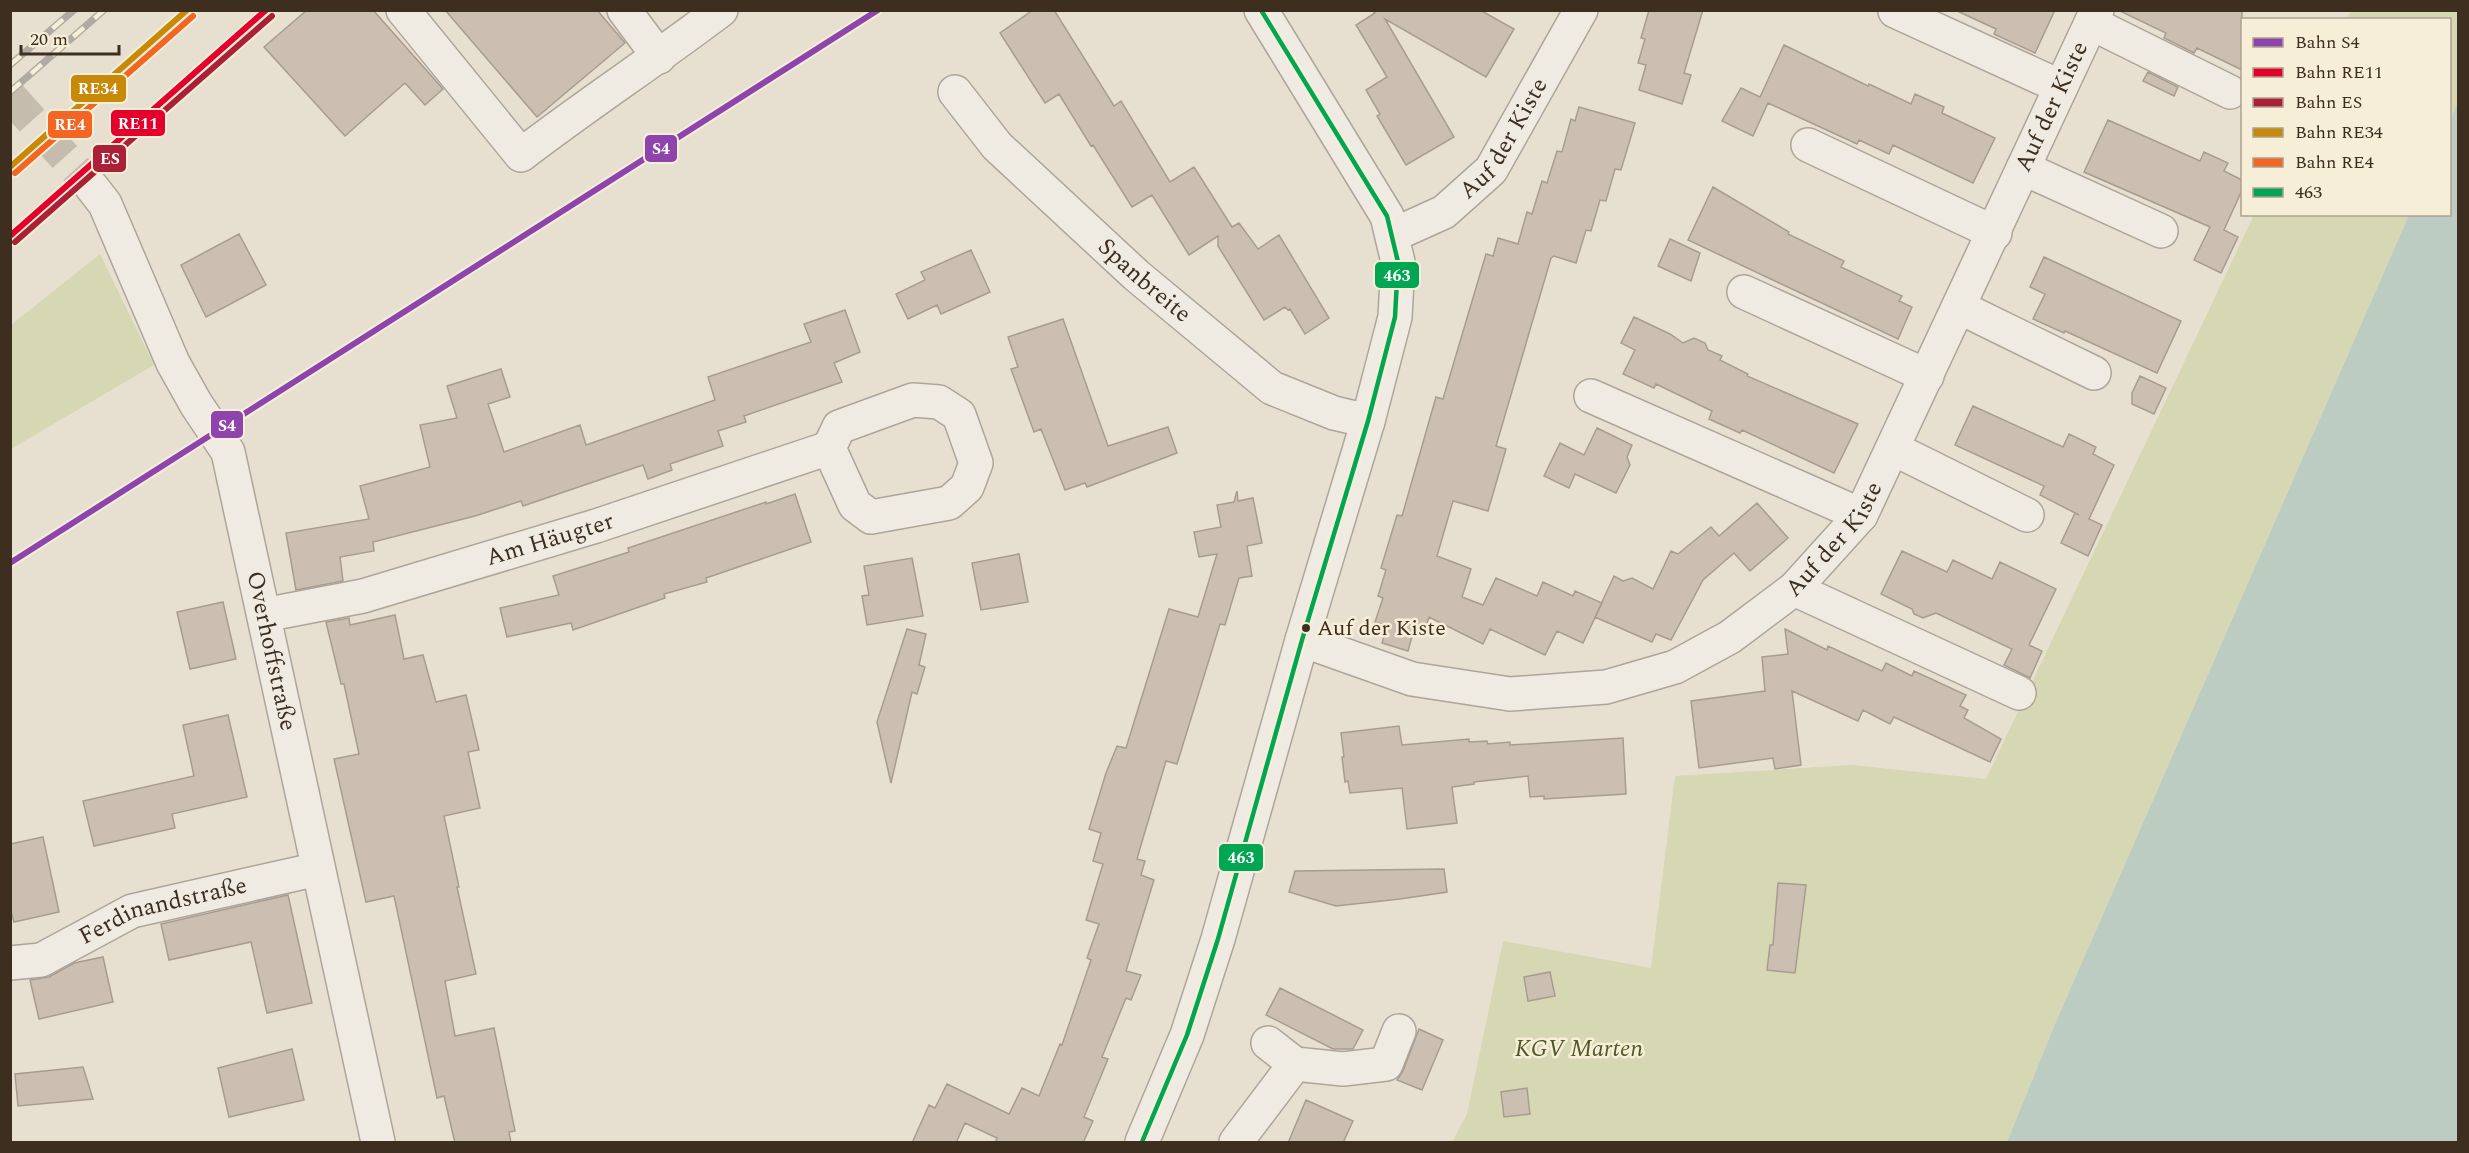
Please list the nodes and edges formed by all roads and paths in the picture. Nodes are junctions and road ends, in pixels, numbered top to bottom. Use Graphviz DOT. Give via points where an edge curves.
graph roads {
  1 [pos="403,10"];
  2 [pos="624,10"];
  3 [pos="721,10"];
  4 [pos="1261,10"];
  5 [pos="1581,10"];
  6 [pos="1895,11"];
  7 [pos="2094,17"];
  8 [pos="659,57"];
  9 [pos="2061,87"];
  10 [pos="955,92"];
  11 [pos="2230,92"];
  12 [pos="1808,145"];
  13 [pos="2023,168"];
  14 [pos="91,186"];
  15 [pos="2161,231"];
  16 [pos="1995,233"];
  17 [pos="1393,235"];
  18 [pos="1744,292"];
  19 [pos="1959,307"];
  20 [pos="2094,373"];
  21 [pos="1927,376"];
  22 [pos="1591,396"];
  23 [pos="1368,421"];
  24 [pos="829,448"];
  25 [pos="1894,449"];
  26 [pos="1861,515"];
  27 [pos="2027,515"];
  28 [pos="1794,589"];
  29 [pos="264,615"];
  30 [pos="1302,640"];
  31 [pos="2019,693"];
  32 [pos="318,869"];
  33 [pos="10,963"];
  34 [pos="1399,1031"];
  35 [pos="1268,1043"];
  36 [pos="1295,1064"];
  37 [pos="378,1143"];
  38 [pos="1142,1143"];
  39 [pos="1236,1143"];
  1 -- 8 [label="street" via="521,155 586,105"];
  2 -- 8 [label="street"];
  3 -- 8 [label="street"];
  4 -- 17 [label="street" via="1387,216"];
  5 -- 17 [label="street, Auf der Kiste" via="1491,170 1444,212"];
  6 -- 9 [label="street"];
  7 -- 9 [label="street, Auf der Kiste"];
  7 -- 11 [label="street"];
  9 -- 13 [label="street, Auf der Kiste"];
  10 -- 23 [label="street, Spanbreite" via="997,146 1136,275 1272,388 1334,414"];
  12 -- 16 [label="street"];
  13 -- 15 [label="street"];
  13 -- 16 [label="street, Auf der Kiste"];
  14 -- 29 [label="street, Overhoffstraße" via="105,204 180,377 228,452"];
  16 -- 19 [label="street, Auf der Kiste"];
  17 -- 23 [label="street" via="1398,262 1395,317"];
  18 -- 21 [label="street"];
  19 -- 20 [label="street"];
  19 -- 21 [label="street, Auf der Kiste"];
  21 -- 25 [label="street, Auf der Kiste"];
  22 -- 26 [label="street"];
  23 -- 30 [label="street"];
  24 -- 24 [label="street" via="855,505 871,517 949,503 967,487 976,463 960,415 939,402 913,399 839,427"];
  24 -- 29 [label="street, Am Häugter" via="596,526 363,596"];
  25 -- 26 [label="street, Auf der Kiste"];
  25 -- 27 [label="street"];
  26 -- 28 [label="street, Auf der Kiste"];
  28 -- 30 [label="street, Auf der Kiste" via="1730,637 1675,667 1606,687 1510,694 1412,679"];
  28 -- 31 [label="street"];
  29 -- 32 [label="street, Overhoffstraße"];
  30 -- 38 [label="street" via="1218,939 1187,1035"];
  32 -- 33 [label="street, Ferdinandstraße" via="132,911 41,960"];
  32 -- 37 [label="street, Overhoffstraße"];
  34 -- 36 [label="street" via="1386,1064 1343,1068"];
  35 -- 36 [label="street"];
  36 -- 39 [label="street"];
}
